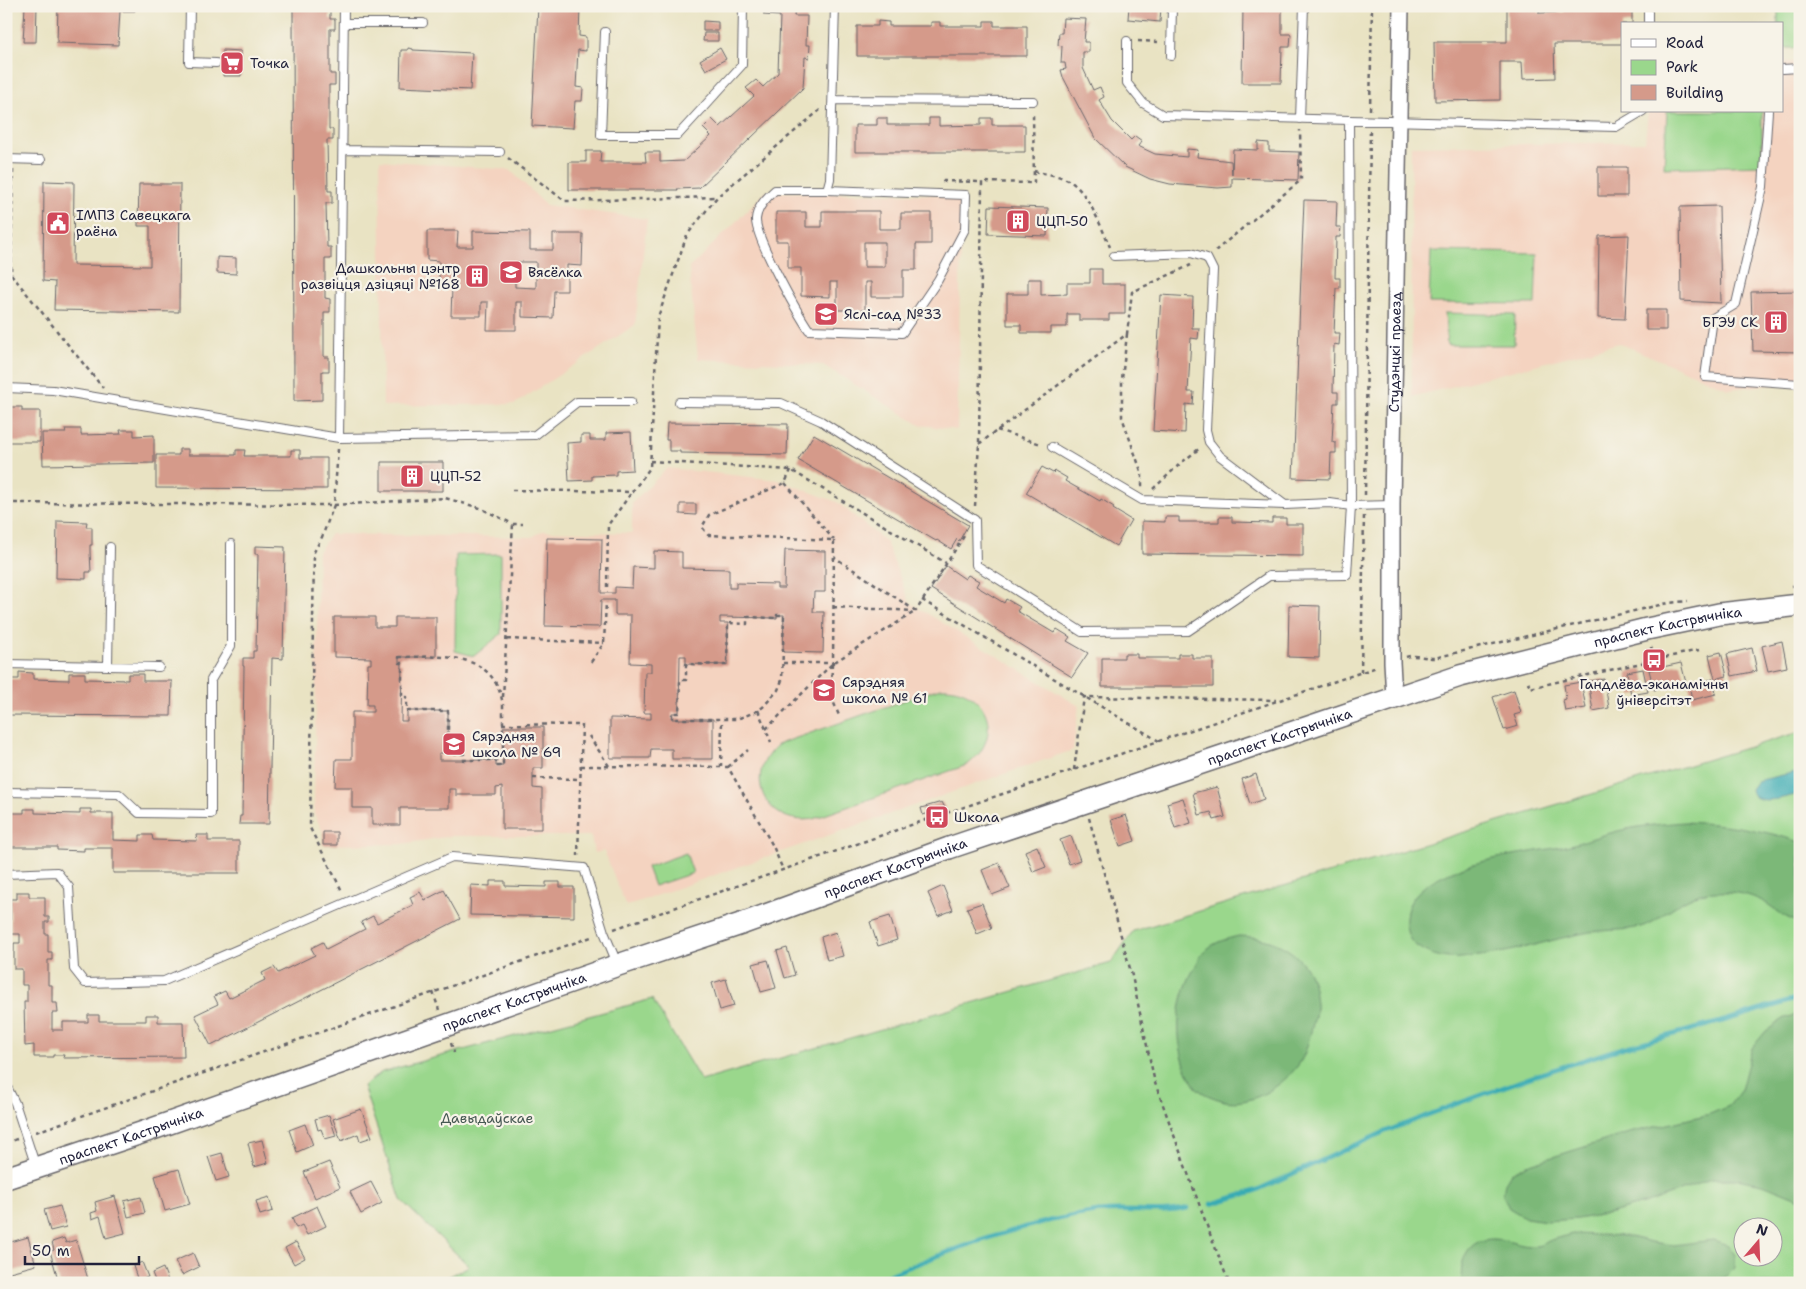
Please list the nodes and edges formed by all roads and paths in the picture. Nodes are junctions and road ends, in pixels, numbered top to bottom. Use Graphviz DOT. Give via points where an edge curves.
graph roads {
  1 [pos="190,6"];
  2 [pos="344,6"];
  3 [pos="742,6"];
  4 [pos="835,6"];
  5 [pos="1172,6"];
  6 [pos="1304,6"];
  7 [pos="1372,6"];
  8 [pos="1401,6"];
  9 [pos="1648,6"];
  10 [pos="1648,22"];
  11 [pos="345,23"];
  12 [pos="423,23"];
  13 [pos="606,32"];
  14 [pos="1126,41"];
  15 [pos="1171,42"];
  16 [pos="1171,56"];
  17 [pos="216,63"];
  18 [pos="1800,68"];
  19 [pos="1784,69"];
  20 [pos="833,100"];
  21 [pos="1033,100"];
  22 [pos="1641,112"];
  23 [pos="1768,112"];
  24 [pos="1300,119"];
  25 [pos="1350,121"];
  26 [pos="1370,121"];
  27 [pos="1399,122"];
  28 [pos="343,150"];
  29 [pos="500,152"];
  30 [pos="10,159"];
  31 [pos="41,160"];
  32 [pos="1034,171"];
  33 [pos="827,190"];
  34 [pos="717,197"];
  35 [pos="1114,256"];
  36 [pos="1207,258"];
  37 [pos="1127,334"];
  38 [pos="1800,384"];
  39 [pos="6,388"];
  40 [pos="112,400"];
  41 [pos="631,402"];
  42 [pos="679,402"];
  43 [pos="997,430"];
  44 [pos="339,438"];
  45 [pos="1209,442"];
  46 [pos="979,444"];
  47 [pos="1052,447"];
  48 [pos="650,461"];
  49 [pos="791,470"];
  50 [pos="785,483"];
  51 [pos="512,490"];
  52 [pos="632,492"];
  53 [pos="1142,500"];
  54 [pos="6,503"];
  55 [pos="334,505"];
  56 [pos="1285,505"];
  57 [pos="1392,505"];
  58 [pos="1351,506"];
  59 [pos="1364,506"];
  60 [pos="975,520"];
  61 [pos="513,524"];
  62 [pos="523,524"];
  63 [pos="834,540"];
  64 [pos="230,544"];
  65 [pos="110,547"];
  66 [pos="834,557"];
  67 [pos="946,563"];
  68 [pos="1800,585"];
  69 [pos="607,587"];
  70 [pos="1795,596"];
  71 [pos="1696,599"];
  72 [pos="922,600"];
  73 [pos="606,602"];
  74 [pos="833,607"];
  75 [pos="916,611"];
  76 [pos="506,639"];
  77 [pos="604,643"];
  78 [pos="1699,650"];
  79 [pos="591,662"];
  80 [pos="1392,662"];
  81 [pos="783,663"];
  82 [pos="832,663"];
  83 [pos="6,664"];
  84 [pos="108,666"];
  85 [pos="159,666"];
  86 [pos="1361,672"];
  87 [pos="1528,682"];
  88 [pos="1084,697"];
  89 [pos="1394,697"];
  90 [pos="1278,700"];
  91 [pos="503,704"];
  92 [pos="758,710"];
  93 [pos="840,718"];
  94 [pos="722,720"];
  95 [pos="502,724"];
  96 [pos="766,729"];
  97 [pos="589,736"];
  98 [pos="1159,741"];
  99 [pos="771,742"];
  100 [pos="748,750"];
  101 [pos="581,766"];
  102 [pos="609,766"];
  103 [pos="721,767"];
  104 [pos="728,767"];
  105 [pos="1074,770"];
  106 [pos="533,778"];
  107 [pos="581,778"];
  108 [pos="6,792"];
  109 [pos="1084,802"];
  110 [pos="577,868"];
  111 [pos="783,870"];
  112 [pos="6,874"];
  113 [pos="348,902"];
  114 [pos="604,932"];
  115 [pos="618,965"];
  116 [pos="433,992"];
  117 [pos="441,1016"];
  118 [pos="451,1043"];
  119 [pos="454,1053"];
  120 [pos="6,1085"];
  121 [pos="26,1135"];
  122 [pos="6,1143"];
  123 [pos="37,1168"];
  124 [pos="6,1178"];
  125 [pos="1229,1283"];
  1 -- 17 [label="lane" via="189,62"];
  2 -- 11 [label="lane"];
  3 -- 13 [label="lane" via="742,65 678,135 601,134"];
  4 -- 20 [label="lane"];
  5 -- 15 [label="lane"];
  6 -- 24 [label="lane"];
  7 -- 26 [label="path"];
  8 -- 27 [label="street, Студэнцкі праезд"];
  9 -- 10 [label="lane"];
  11 -- 12 [label="lane"];
  11 -- 28 [label="lane"];
  14 -- 15 [label="path"];
  14 -- 24 [label="lane" via="1127,83 1143,103 1163,115"];
  15 -- 16 [label="lane"];
  18 -- 19 [label="lane"];
  20 -- 21 [label="lane"];
  20 -- 33 [label="lane"];
  20 -- 34 [label="path"];
  21 -- 32 [label="path"];
  22 -- 27 [label="lane" via="1616,127"];
  23 -- 38 [label="lane" via="1764,187 1736,304 1713,318 1705,377"];
  24 -- 25 [label="lane"];
  24 -- 36 [label="path" via="1301,180"];
  25 -- 26 [label="lane"];
  25 -- 58 [label="lane"];
  26 -- 27 [label="lane"];
  26 -- 59 [label="path"];
  27 -- 57 [label="street, Студэнцкі праезд"];
  28 -- 29 [label="lane"];
  28 -- 44 [label="lane"];
  29 -- 34 [label="path" via="565,201"];
  30 -- 31 [label="lane"];
  30 -- 40 [label="path" via="11,274"];
  32 -- 35 [label="path" via="1068,180 1078,188 1095,214"];
  32 -- 46 [label="path" via="1034,183 982,182"];
  33 -- 33 [label="lane" via="775,190 764,201 756,219 763,244 798,314 810,330 902,333 938,280 965,229 966,195"];
  34 -- 48 [label="path" via="687,235 658,317"];
  35 -- 36 [label="lane" via="1191,252"];
  36 -- 37 [label="path" via="1132,292"];
  36 -- 45 [label="lane" via="1213,270 1206,430"];
  37 -- 43 [label="path"];
  37 -- 53 [label="path" via="1122,416 1142,474"];
  39 -- 40 [label="lane" via="53,390"];
  40 -- 44 [label="lane"];
  41 -- 44 [label="lane" via="577,402 535,435"];
  42 -- 60 [label="lane" via="781,403 821,421"];
  43 -- 46 [label="path"];
  43 -- 47 [label="path"];
  44 -- 55 [label="path"];
  45 -- 53 [label="path"];
  45 -- 56 [label="lane" via="1220,456"];
  46 -- 60 [label="path"];
  47 -- 53 [label="lane"];
  48 -- 49 [label="path"];
  48 -- 52 [label="path" via="650,468"];
  49 -- 50 [label="path"];
  49 -- 67 [label="path"];
  50 -- 63 [label="path"];
  50 -- 63 [label="path" via="709,515 702,527 708,535"];
  51 -- 52 [label="path"];
  52 -- 69 [label="path" via="608,525"];
  53 -- 56 [label="lane"];
  54 -- 55 [label="path"];
  55 -- 61 [label="path" via="445,498 480,508"];
  55 -- 113 [label="path" via="314,552 310,828"];
  56 -- 58 [label="lane"];
  57 -- 59 [label="lane"];
  57 -- 80 [label="street, Студэнцкі праезд"];
  58 -- 59 [label="lane"];
  58 -- 60 [label="lane" via="1347,575 1269,576 1188,631 1082,632 976,565"];
  59 -- 86 [label="path"];
  60 -- 67 [label="path"];
  61 -- 62 [label="path"];
  61 -- 76 [label="path"];
  63 -- 66 [label="path"];
  64 -- 108 [label="lane" via="231,646 211,680 211,814 139,813 119,794"];
  65 -- 84 [label="lane"];
  66 -- 74 [label="path"];
  66 -- 75 [label="path"];
  67 -- 72 [label="path"];
  68 -- 70 [label="path"];
  70 -- 89 [label="main road, праспект Кастрычніка" via="1460,676"];
  71 -- 80 [label="path" via="1668,603 1517,641 1434,658 1412,655"];
  72 -- 75 [label="path"];
  72 -- 88 [label="path"];
  73 -- 77 [label="path"];
  74 -- 75 [label="path"];
  74 -- 82 [label="path"];
  75 -- 82 [label="path"];
  76 -- 77 [label="path"];
  76 -- 91 [label="path"];
  77 -- 79 [label="path"];
  78 -- 87 [label="path" via="1530,688"];
  80 -- 86 [label="path"];
  80 -- 89 [label="street, Студэнцкі праезд"];
  81 -- 82 [label="path"];
  81 -- 92 [label="path" via="778,690"];
  81 -- 94 [label="path" via="784,615 777,615 777,618 747,617 747,624 728,623 727,665 686,664 686,680 680,680 679,713 672,713 672,718"];
  82 -- 93 [label="path" via="831,696"];
  82 -- 96 [label="path"];
  83 -- 84 [label="lane"];
  84 -- 85 [label="lane"];
  86 -- 90 [label="path"];
  88 -- 90 [label="path"];
  88 -- 98 [label="path"];
  88 -- 105 [label="path"];
  89 -- 109 [label="main road, праспект Кастрычніка"];
  90 -- 98 [label="path"];
  91 -- 95 [label="path"];
  91 -- 95 [label="path" via="498,685 473,662 456,658 399,657 399,663 402,663 402,696 407,697 407,711 448,711 448,753 464,754 464,760 496,760 496,766 503,766"];
  92 -- 94 [label="path" via="737,719"];
  92 -- 96 [label="path"];
  94 -- 103 [label="path"];
  95 -- 101 [label="path" via="582,725"];
  96 -- 99 [label="path"];
  97 -- 102 [label="path"];
  98 -- 105 [label="path"];
  100 -- 104 [label="path"];
  101 -- 102 [label="path"];
  101 -- 107 [label="path"];
  102 -- 103 [label="path"];
  103 -- 104 [label="path"];
  104 -- 111 [label="path"];
  105 -- 111 [label="path"];
  106 -- 107 [label="path"];
  107 -- 110 [label="path"];
  109 -- 115 [label="main road, праспект Кастрычніка"];
  109 -- 125 [label="path" via="1132,976 1155,1083"];
  110 -- 113 [label="lane" via="452,857"];
  110 -- 114 [label="lane" via="584,868"];
  111 -- 114 [label="path"];
  112 -- 113 [label="lane" via="57,872 69,887 74,970 85,983 164,981"];
  114 -- 115 [label="lane"];
  114 -- 116 [label="path"];
  115 -- 123 [label="main road, праспект Кастрычніка"];
  116 -- 117 [label="path"];
  116 -- 121 [label="path"];
  118 -- 119 [label="path"];
  120 -- 121 [label="lane"];
  121 -- 122 [label="path"];
  121 -- 123 [label="lane"];
  123 -- 124 [label="main road, праспект Кастрычніка"];
}
